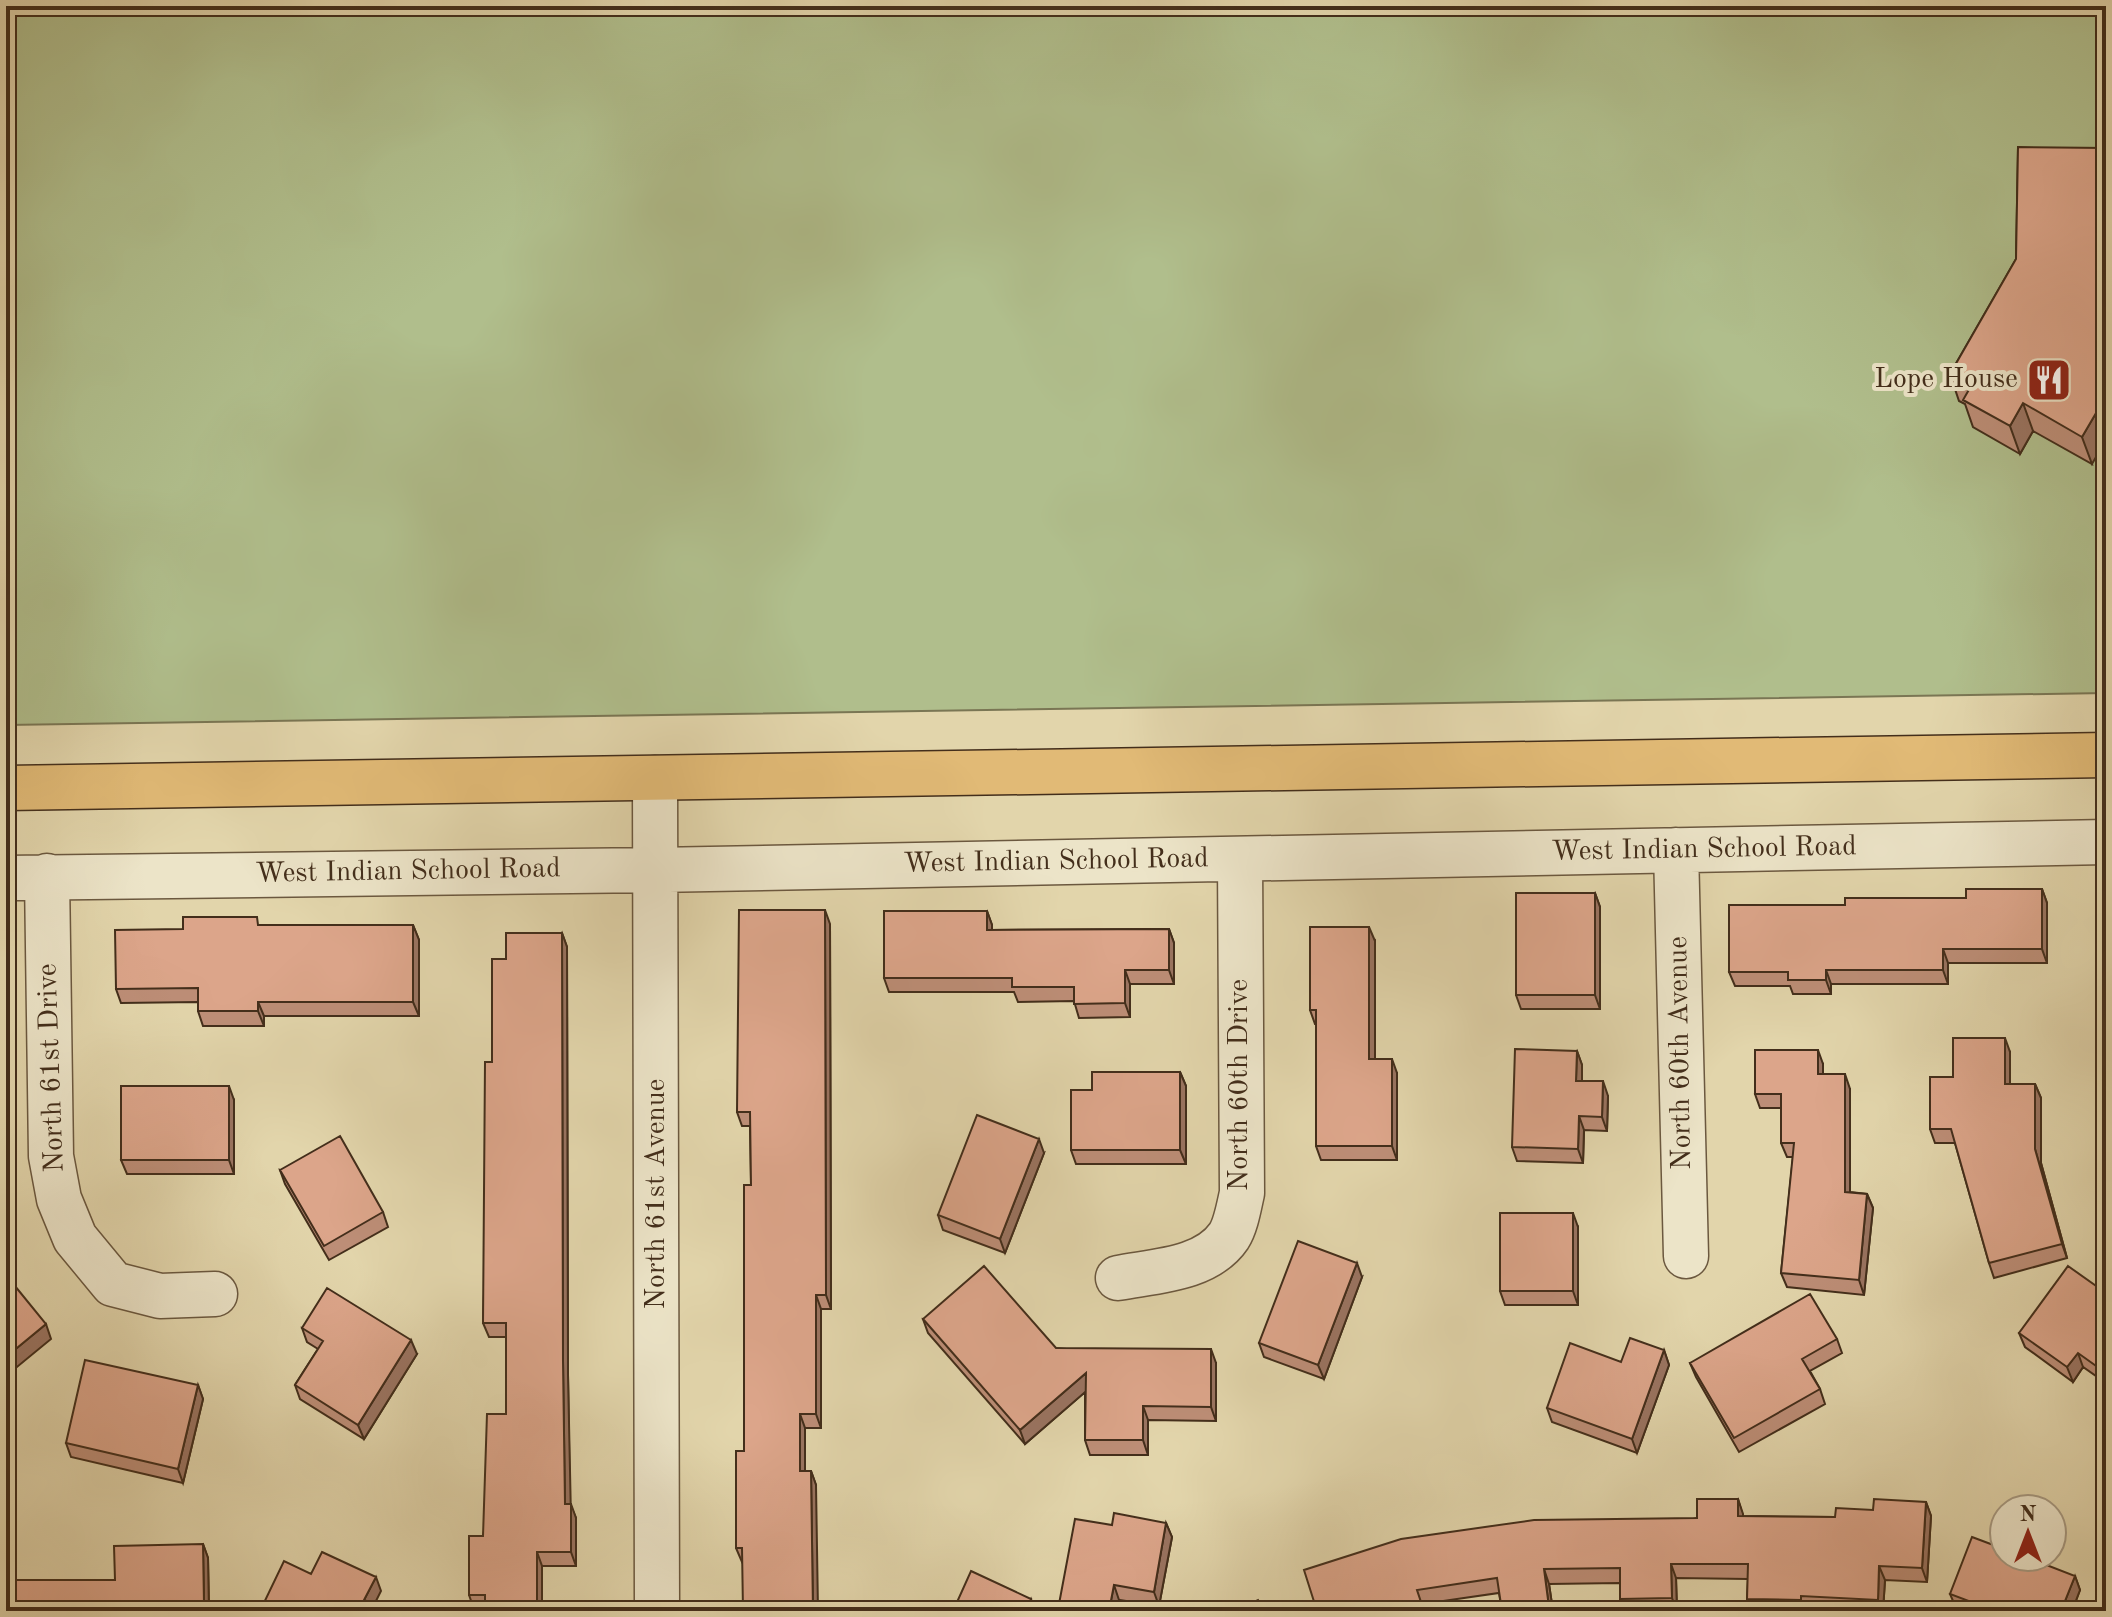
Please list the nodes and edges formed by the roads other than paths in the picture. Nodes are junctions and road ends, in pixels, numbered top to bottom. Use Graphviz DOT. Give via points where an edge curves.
graph roads {
  1 [pos="2106,755"];
  2 [pos="655,778"];
  3 [pos="6,788"];
  4 [pos="2106,842"];
  5 [pos="1676,850"];
  6 [pos="1240,859"];
  7 [pos="655,870"];
  8 [pos="26,877"];
  9 [pos="1686,1256"];
  10 [pos="1118,1278"];
  11 [pos="215,1294"];
  12 [pos="657,1611"];
  1 -- 2 [label="main road"];
  2 -- 3 [label="main road"];
  2 -- 7 [label="street, North 61st Avenue"];
  4 -- 5 [label="street, West Indian School Road"];
  5 -- 6 [label="street, West Indian School Road"];
  5 -- 9 [label="street, North 60th Avenue"];
  6 -- 7 [label="street, West Indian School Road"];
  6 -- 10 [label="street, North 60th Drive" via="1242,1193 1230,1235 1209,1256"];
  7 -- 8 [label="street, West Indian School Road"];
  7 -- 12 [label="street, North 61st Avenue"];
  8 -- 11 [label="street, North 61st Drive" via="51,1156 59,1199 75,1238 113,1284 160,1296"];
}
